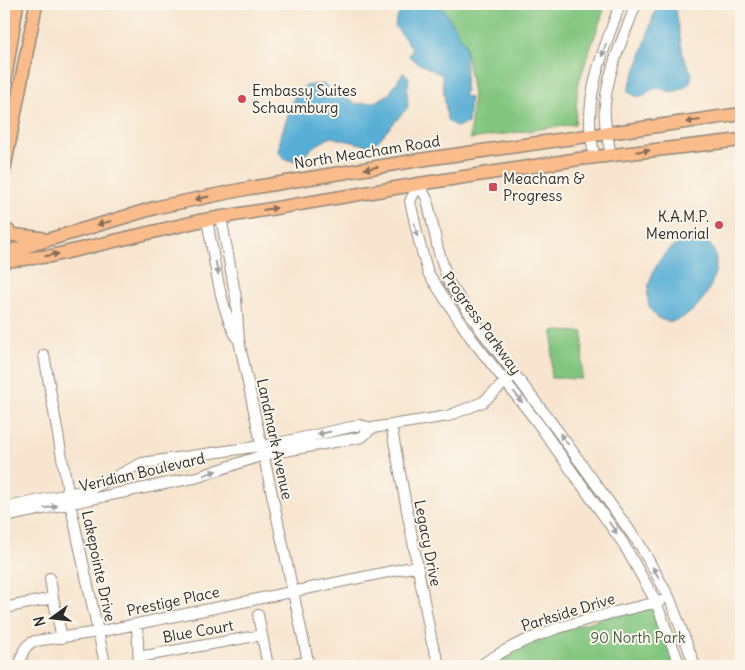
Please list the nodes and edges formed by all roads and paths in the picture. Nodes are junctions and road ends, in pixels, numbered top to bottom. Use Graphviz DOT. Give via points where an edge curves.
graph roads {
  1 [pos="16,4"];
  2 [pos="36,4"];
  3 [pos="620,4"];
  4 [pos="636,4"];
  5 [pos="4,86"];
  6 [pos="741,114"];
  7 [pos="607,132"];
  8 [pos="592,135"];
  9 [pos="741,140"];
  10 [pos="611,155"];
  11 [pos="594,157"];
  12 [pos="4,170"];
  13 [pos="419,184"];
  14 [pos="222,217"];
  15 [pos="208,220"];
  16 [pos="4,227"];
  17 [pos="48,239"];
  18 [pos="4,253"];
  19 [pos="4,260"];
  20 [pos="238,341"];
  21 [pos="44,355"];
  22 [pos="514,374"];
  23 [pos="506,382"];
  24 [pos="391,425"];
  25 [pos="262,450"];
  26 [pos="69,499"];
  27 [pos="4,508"];
  28 [pos="4,517"];
  29 [pos="417,566"];
  30 [pos="50,578"];
  31 [pos="293,590"];
  32 [pos="53,598"];
  33 [pos="670,599"];
  34 [pos="656,602"];
  35 [pos="4,608"];
  36 [pos="258,615"];
  37 [pos="137,624"];
  38 [pos="98,632"];
  39 [pos="262,635"];
  40 [pos="62,638"];
  41 [pos="139,662"];
  42 [pos="308,664"];
  43 [pos="20,666"];
  44 [pos="103,666"];
  45 [pos="268,666"];
  46 [pos="282,666"];
  47 [pos="440,666"];
  48 [pos="480,666"];
  49 [pos="680,666"];
  50 [pos="695,666"];
  1 -- 5 [label="main road"];
  2 -- 12 [label="main road"];
  3 -- 8 [label="street, one-way" via="594,84"];
  4 -- 7 [label="street" via="608,85 604,106"];
  6 -- 7 [label="main road, North Meacham Road, one-way"];
  7 -- 8 [label="main road, North Meacham Road"];
  7 -- 10 [label="street"];
  8 -- 11 [label="street"];
  8 -- 17 [label="main road, North Meacham Road, one-way" via="237,190 158,207"];
  10 -- 9 [label="main road, one-way"];
  10 -- 11 [label="main road"];
  11 -- 13 [label="main road"];
  14 -- 13 [label="main road, one-way"];
  13 -- 22 [label="street, Progress Parkway" via="430,205 448,281"];
  13 -- 23 [label="street, Progress Parkway, one-way" via="410,202 428,273 471,338"];
  14 -- 15 [label="main road"];
  14 -- 20 [label="street, Landmark Avenue" via="236,298"];
  19 -- 15 [label="main road, one-way" via="51,256"];
  15 -- 20 [label="street, one-way" via="223,301"];
  16 -- 17 [label="main road" via="20,237"];
  17 -- 18 [label="main road, North Meacham Road"];
  20 -- 25 [label="street, Landmark Avenue"];
  21 -- 26 [label="street, Lakepointe Drive"];
  22 -- 23 [label="street, Veridian Boulevard"];
  33 -- 22 [label="street, Progress Parkway, one-way" via="640,545"];
  23 -- 24 [label="street, Veridian Boulevard" via="483,402 448,416"];
  23 -- 34 [label="street, Progress Parkway, one-way" via="604,515"];
  24 -- 25 [label="street, Veridian Boulevard" via="372,428 362,437"];
  24 -- 29 [label="street, Legacy Drive"];
  26 -- 25 [label="street, Veridian Boulevard, one-way" via="198,477"];
  25 -- 26 [label="street, Veridian Boulevard" via="142,463"];
  25 -- 31 [label="street, Landmark Avenue"];
  26 -- 27 [label="street, Veridian Boulevard"];
  28 -- 26 [label="street, Veridian Boulevard, one-way"];
  26 -- 38 [label="street, Lakepointe Drive"];
  29 -- 31 [label="street, Prestige Place"];
  29 -- 47 [label="street, Legacy Drive" via="432,643"];
  30 -- 32 [label="street"];
  31 -- 37 [label="street, Prestige Place"];
  31 -- 42 [label="street, Landmark Avenue"];
  32 -- 35 [label="street"];
  32 -- 40 [label="street"];
  33 -- 34 [label="street, Parkside Drive"];
  33 -- 50 [label="street, Progress Parkway"];
  34 -- 48 [label="street, Parkside Drive" via="545,632 516,644"];
  34 -- 49 [label="street, Progress Parkway"];
  36 -- 39 [label="street"];
  37 -- 38 [label="street, Prestige Place"];
  37 -- 41 [label="street, Blue Court"];
  38 -- 40 [label="street, Prestige Place"];
  38 -- 44 [label="street, Lakepointe Drive"];
  39 -- 41 [label="street, Blue Court"];
  39 -- 45 [label="street"];
  40 -- 43 [label="street, Prestige Place" via="29,643 22,654"];
  42 -- 46 [label="street"];
}
